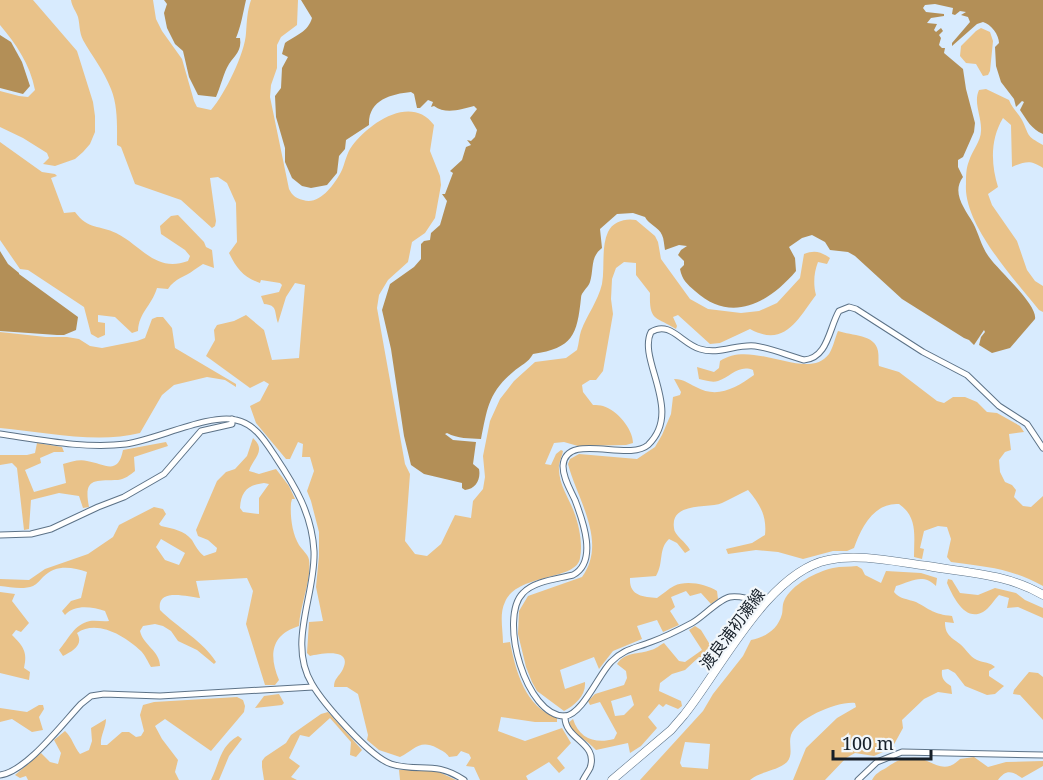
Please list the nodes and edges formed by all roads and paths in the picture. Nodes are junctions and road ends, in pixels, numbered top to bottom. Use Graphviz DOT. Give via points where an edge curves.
graph roads {
  1 [pos="232,419"];
  2 [pos="0,434"];
  3 [pos="1043,448"];
  4 [pos="0,535"];
  5 [pos="1043,595"];
  6 [pos="765,603"];
  7 [pos="313,687"];
  8 [pos="565,716"];
  9 [pos="1043,755"];
  10 [pos="0,776"];
  11 [pos="464,780"];
  12 [pos="583,780"];
  13 [pos="612,780"];
  14 [pos="858,780"];
  1 -- 2 [label="street" via="218,419 115,445"];
  1 -- 4 [label="street" via="232,424 201,431 164,474 124,497 51,529"];
  1 -- 7 [label="street" via="257,432 295,487 308,515 314,552 302,651"];
  3 -- 8 [label="street" via="1027,424 999,406 967,375 856,309 839,311 821,353 811,360 755,346 707,351 669,329 657,328 648,338 662,407 653,439 632,452 595,448 573,450 567,455 564,477 584,532 586,562 573,575 532,586 520,595 514,610 513,636 524,677 545,707"];
  5 -- 6 [label="main road, 渡良浦初瀬線" via="985,574 842,558 804,568"];
  6 -- 8 [label="street" via="726,598 685,627 624,651 609,663 576,711"];
  6 -- 13 [label="main road, 渡良浦初瀬線" via="684,715"];
  7 -- 10 [label="street" via="222,694 90,696 28,760"];
  7 -- 11 [label="street" via="362,744 381,759 402,766 442,768"];
  8 -- 12 [label="street" via="571,734 590,750 590,767"];
  9 -- 14 [label="street" via="902,752 877,762"];
}
